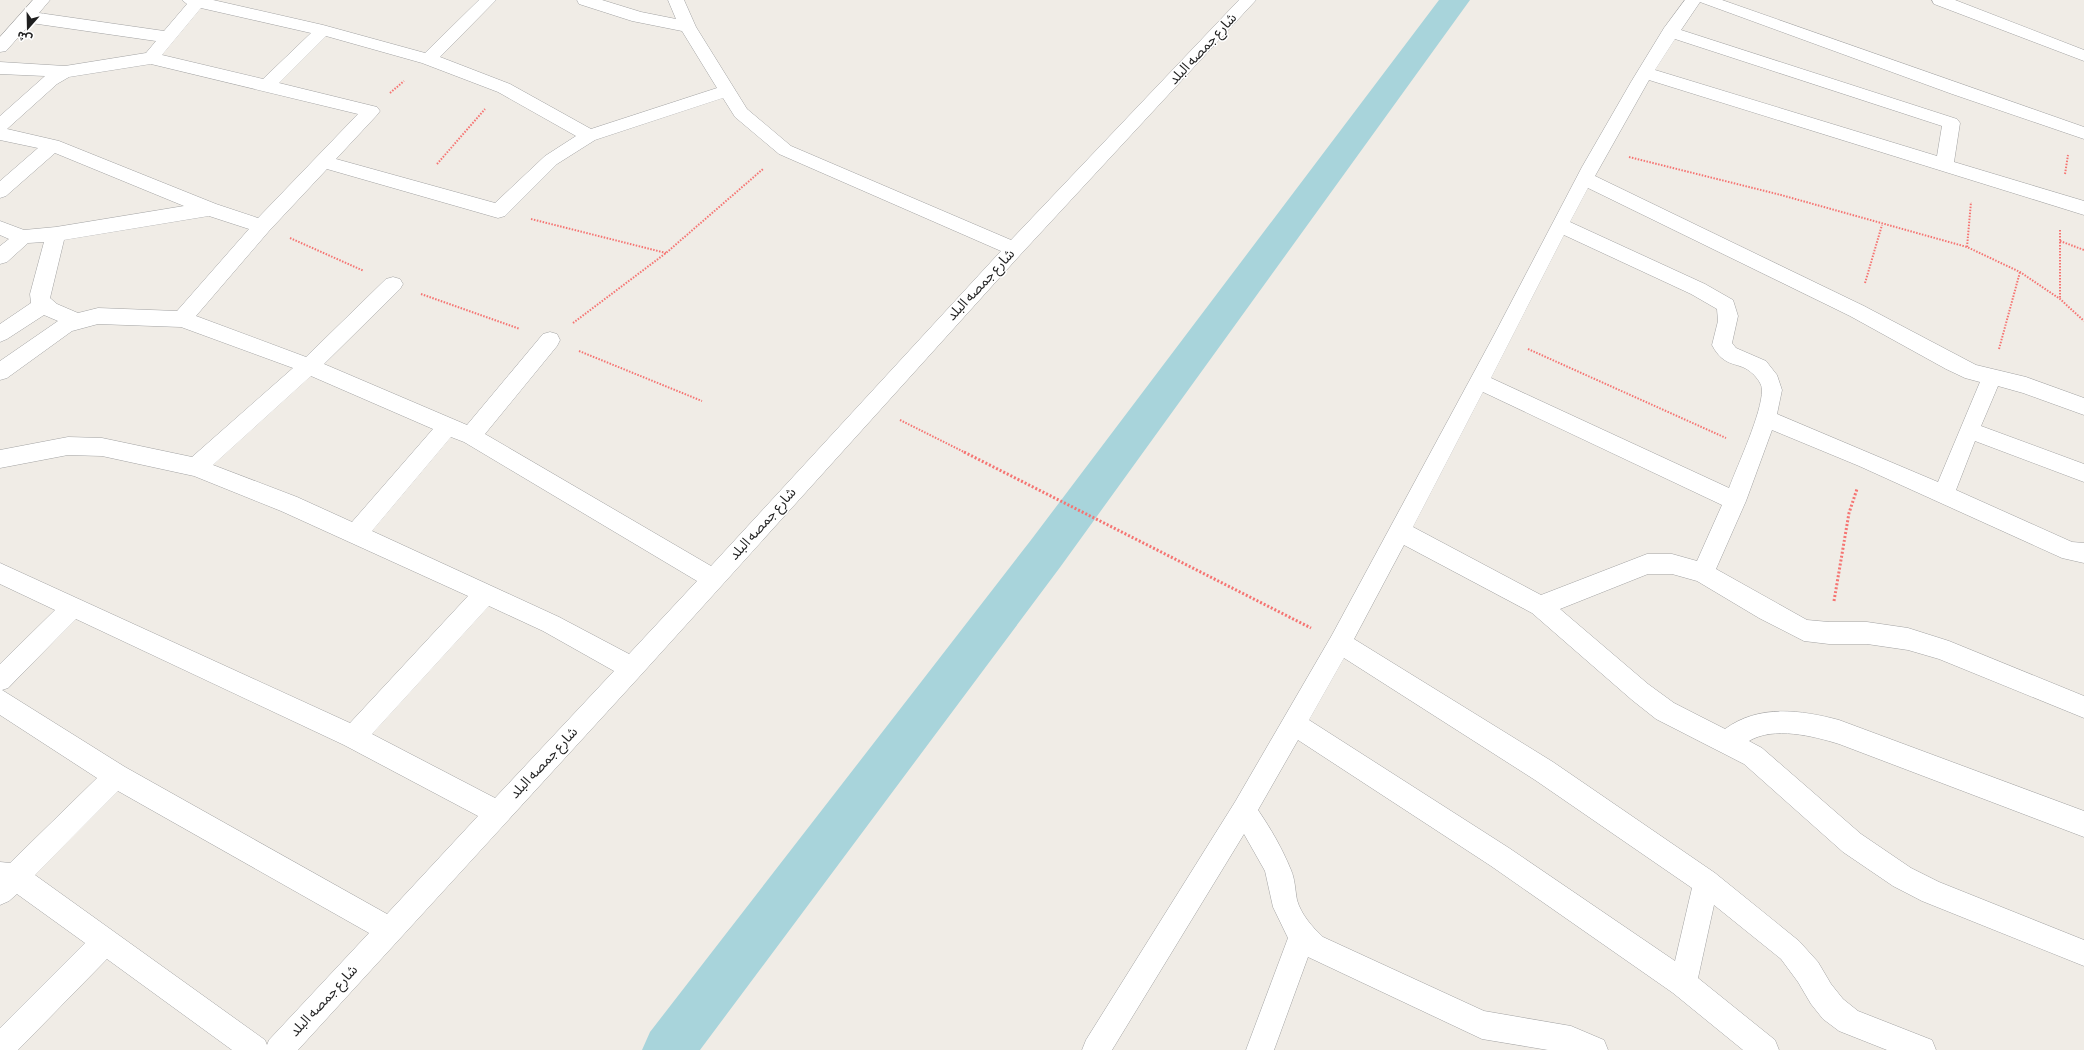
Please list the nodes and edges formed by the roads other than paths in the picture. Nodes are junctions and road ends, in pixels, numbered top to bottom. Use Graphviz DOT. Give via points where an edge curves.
graph roads {
  1 [pos="42,0"];
  2 [pos="488,0"];
  3 [pos="585,0"];
  4 [pos="676,0"];
  5 [pos="1248,0"];
  6 [pos="1693,0"];
  7 [pos="1706,0"];
  8 [pos="1940,0"];
  9 [pos="194,1"];
  10 [pos="238,5"];
  11 [pos="28,17"];
  12 [pos="688,27"];
  13 [pos="323,30"];
  14 [pos="1670,32"];
  15 [pos="168,37"];
  16 [pos="0,47"];
  17 [pos="2084,56"];
  18 [pos="151,58"];
  19 [pos="428,59"];
  20 [pos="0,68"];
  21 [pos="66,72"];
  22 [pos="1646,73"];
  23 [pos="267,85"];
  24 [pos="727,91"];
  25 [pos="1954,107"];
  26 [pos="0,126"];
  27 [pos="2078,131"];
  28 [pos="0,134"];
  29 [pos="589,136"];
  30 [pos="52,145"];
  31 [pos="322,161"];
  32 [pos="1946,165"];
  33 [pos="1585,179"];
  34 [pos="0,190"];
  35 [pos="2084,208"];
  36 [pos="209,209"];
  37 [pos="1560,225"];
  38 [pos="262,226"];
  39 [pos="0,228"];
  40 [pos="56,234"];
  41 [pos="23,237"];
  42 [pos="1014,249"];
  43 [pos="0,257"];
  44 [pos="393,284"];
  45 [pos="43,305"];
  46 [pos="182,319"];
  47 [pos="77,321"];
  48 [pos="1,332"];
  49 [pos="550,340"];
  50 [pos="309,366"];
  51 [pos="0,372"];
  52 [pos="1992,377"];
  53 [pos="1479,381"];
  54 [pos="2084,407"];
  55 [pos="1766,419"];
  56 [pos="447,427"];
  57 [pos="1969,430"];
  58 [pos="471,436"];
  59 [pos="0,459"];
  60 [pos="196,467"];
  61 [pos="2084,474"];
  62 [pos="1944,494"];
  63 [pos="1735,501"];
  64 [pos="1399,531"];
  65 [pos="355,534"];
  66 [pos="2084,553"];
  67 [pos="0,573"];
  68 [pos="1703,573"];
  69 [pos="713,579"];
  70 [pos="484,594"];
  71 [pos="1540,606"];
  72 [pos="73,607"];
  73 [pos="1340,643"];
  74 [pos="632,668"];
  75 [pos="0,680"];
  76 [pos="0,702"];
  77 [pos="2084,707"];
  78 [pos="1294,724"];
  79 [pos="353,737"];
  80 [pos="1728,742"];
  81 [pos="116,776"];
  82 [pos="1244,811"];
  83 [pos="498,813"];
  84 [pos="2084,824"];
  85 [pos="5,881"];
  86 [pos="1706,882"];
  87 [pos="389,930"];
  88 [pos="1302,937"];
  89 [pos="105,942"];
  90 [pos="2084,953"];
  91 [pos="1683,984"];
  92 [pos="1539,1042"];
  93 [pos="0,1048"];
  94 [pos="255,1050"];
  95 [pos="279,1050"];
  96 [pos="1096,1050"];
  97 [pos="1260,1050"];
  98 [pos="1594,1050"];
  99 [pos="1765,1050"];
  100 [pos="1922,1050"];
  1 -- 11 [label="street"];
  2 -- 19 [label="street"];
  3 -- 12 [label="street" via="638,17"];
  4 -- 12 [label="street"];
  5 -- 42 [label="street, شارع جمصه البلد"];
  6 -- 14 [label="street"];
  7 -- 25 [label="street"];
  8 -- 17 [label="street"];
  9 -- 10 [label="street"];
  9 -- 15 [label="street"];
  10 -- 13 [label="street"];
  11 -- 15 [label="street"];
  11 -- 16 [label="street"];
  12 -- 24 [label="street"];
  13 -- 19 [label="street"];
  13 -- 23 [label="street"];
  14 -- 22 [label="street"];
  14 -- 25 [label="street"];
  15 -- 18 [label="street"];
  18 -- 21 [label="street"];
  18 -- 23 [label="street"];
  19 -- 29 [label="street" via="504,88"];
  20 -- 21 [label="street"];
  21 -- 26 [label="street" via="51,80"];
  22 -- 32 [label="street"];
  22 -- 33 [label="street"];
  23 -- 31 [label="street" via="371,111"];
  24 -- 29 [label="street"];
  24 -- 42 [label="street" via="741,113 785,150"];
  25 -- 27 [label="street"];
  25 -- 32 [label="street"];
  28 -- 30 [label="street"];
  29 -- 31 [label="street" via="551,160 498,211"];
  30 -- 34 [label="street"];
  30 -- 36 [label="street"];
  31 -- 38 [label="street"];
  32 -- 35 [label="street"];
  33 -- 37 [label="street"];
  33 -- 52 [label="street" via="1857,311 1972,372"];
  36 -- 38 [label="street"];
  36 -- 40 [label="street"];
  37 -- 53 [label="street" via="1504,339"];
  37 -- 55 [label="street" via="1698,289 1726,305 1730,316 1722,337 1722,345 1729,354 1760,367 1770,381 1772,390"];
  38 -- 46 [label="street"];
  39 -- 41 [label="street"];
  40 -- 41 [label="street"];
  40 -- 45 [label="street" via="40,294"];
  41 -- 43 [label="street"];
  42 -- 69 [label="street, شارع جمصه البلد"];
  44 -- 50 [label="street"];
  45 -- 47 [label="street"];
  45 -- 48 [label="street"];
  46 -- 47 [label="street" via="98,316"];
  46 -- 50 [label="street"];
  47 -- 51 [label="street" via="65,326"];
  49 -- 58 [label="street"];
  50 -- 56 [label="street"];
  50 -- 60 [label="street"];
  52 -- 54 [label="street" via="2026,385"];
  52 -- 57 [label="street"];
  53 -- 63 [label="street"];
  53 -- 64 [label="street"];
  55 -- 62 [label="street"];
  55 -- 63 [label="street"];
  56 -- 58 [label="street"];
  56 -- 65 [label="street"];
  57 -- 61 [label="street"];
  57 -- 62 [label="street"];
  58 -- 69 [label="street"];
  59 -- 60 [label="street" via="68,446 102,447"];
  60 -- 65 [label="street" via="289,504"];
  62 -- 66 [label="street" via="2070,551"];
  63 -- 68 [label="street"];
  64 -- 71 [label="street"];
  64 -- 73 [label="street"];
  65 -- 70 [label="street"];
  67 -- 72 [label="street"];
  68 -- 71 [label="street" via="1672,564 1647,564"];
  68 -- 77 [label="street" via="1804,630 1868,633 1908,639 1941,648"];
  69 -- 74 [label="street, شارع جمصه البلد"];
  70 -- 74 [label="street" via="551,624"];
  70 -- 79 [label="street"];
  71 -- 80 [label="street" via="1640,692 1666,711"];
  72 -- 75 [label="street"];
  72 -- 79 [label="street"];
  73 -- 78 [label="street"];
  73 -- 86 [label="street" via="1544,771"];
  74 -- 83 [label="street, شارع جمصه البلد"];
  76 -- 81 [label="street"];
  78 -- 82 [label="street"];
  78 -- 91 [label="street" via="1500,857"];
  79 -- 83 [label="street"];
  80 -- 84 [label="street" via="1740,732 1757,725 1817,725"];
  80 -- 90 [label="street" via="1753,756 1852,843 1902,877 1931,892"];
  81 -- 85 [label="street"];
  81 -- 87 [label="street"];
  82 -- 88 [label="street" via="1273,858 1285,901"];
  82 -- 96 [label="street"];
  83 -- 87 [label="street, شارع جمصه البلد"];
  85 -- 89 [label="street"];
  86 -- 91 [label="street"];
  86 -- 100 [label="street" via="1790,950 1833,1009 1850,1021"];
  87 -- 95 [label="street, شارع جمصه البلد"];
  88 -- 92 [label="street" via="1314,946 1482,1025"];
  88 -- 97 [label="street"];
  89 -- 93 [label="street"];
  89 -- 94 [label="street"];
  91 -- 99 [label="street"];
  92 -- 98 [label="street" via="1571,1040"];
}
